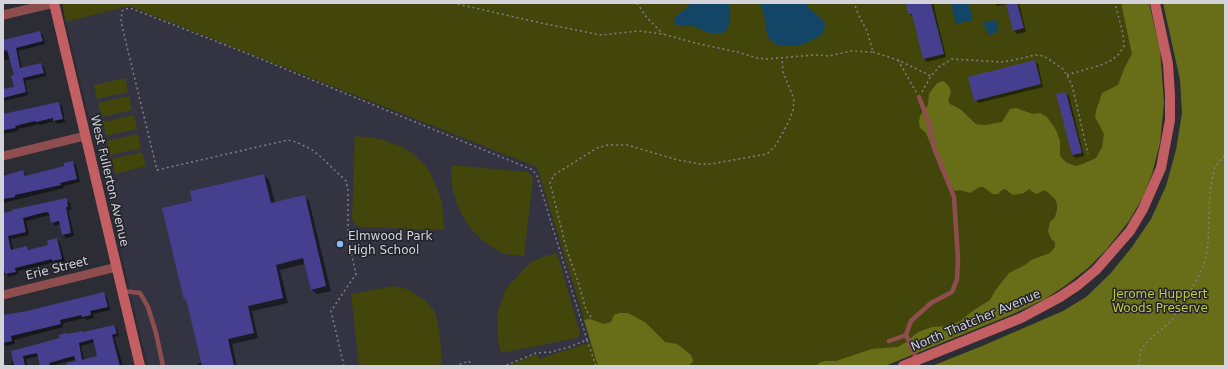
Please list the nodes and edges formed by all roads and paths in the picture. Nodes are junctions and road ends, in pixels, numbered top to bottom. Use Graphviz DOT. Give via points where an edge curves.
graph roads {
  1 [pos="54,3"];
  2 [pos="453,3"];
  3 [pos="637,3"];
  4 [pos="854,3"];
  5 [pos="1115,3"];
  6 [pos="1155,3"];
  7 [pos="3,15"];
  8 [pos="662,34"];
  9 [pos="873,52"];
  10 [pos="782,58"];
  11 [pos="898,60"];
  12 [pos="1067,75"];
  13 [pos="931,76"];
  14 [pos="919,97"];
  15 [pos="85,136"];
  16 [pos="1088,154"];
  17 [pos="1225,155"];
  18 [pos="3,156"];
  19 [pos="116,267"];
  20 [pos="122,291"];
  21 [pos="3,295"];
  22 [pos="591,317"];
  23 [pos="906,335"];
  24 [pos="587,340"];
  25 [pos="889,341"];
  26 [pos="917,360"];
  27 [pos="140,366"];
  28 [pos="163,366"];
  29 [pos="344,366"];
  30 [pos="454,366"];
  31 [pos="472,366"];
  32 [pos="504,366"];
  33 [pos="596,366"];
  34 [pos="903,366"];
  35 [pos="1138,366"];
  1 -- 7 [label="street"];
  1 -- 15 [label="street, West Fullerton Avenue"];
  2 -- 8 [label="path" via="601,35 638,32"];
  3 -- 8 [label="path"];
  4 -- 9 [label="path"];
  5 -- 12 [label="path" via="1124,46 1119,54 1101,65"];
  6 -- 26 [label="street, North Thatcher Avenue" via="1168,64 1170,120 1161,168 1130,231 1096,270 1055,300 1021,318"];
  8 -- 10 [label="path" via="757,58"];
  9 -- 10 [label="path" via="851,51 829,56"];
  9 -- 11 [label="path"];
  10 -- 22 [label="path" via="783,72 794,99 793,111 776,145 767,154 700,164 628,145 608,146 596,148 554,175 550,183 565,244 586,310"];
  11 -- 13 [label="path"];
  11 -- 14 [label="path"];
  12 -- 13 [label="path" via="1044,56 1034,55 1002,62 952,59 938,67"];
  12 -- 16 [label="path" via="1072,86"];
  13 -- 14 [label="path"];
  14 -- 23 [label="lane" via="928,120 934,148 954,197 958,279 952,292 930,303 911,321"];
  15 -- 18 [label="street"];
  15 -- 19 [label="street, West Fullerton Avenue"];
  17 -- 35 [label="path" via="1215,167 1210,190 1208,243 1204,265 1190,293 1171,321 1141,350"];
  19 -- 20 [label="street, West Fullerton Avenue"];
  19 -- 21 [label="street, Erie Street"];
  20 -- 27 [label="street, West Fullerton Avenue"];
  20 -- 28 [label="lane" via="140,293 148,307"];
  23 -- 25 [label="lane"];
  23 -- 26 [label="lane"];
  24 -- 29 [label="path" via="533,170 246,53 130,8 125,9 122,11 121,22 158,170 288,140 311,149 346,181 348,240 356,274 331,311"];
  24 -- 32 [label="path" via="551,352 536,353"];
  24 -- 33 [label="path"];
  26 -- 34 [label="street, North Thatcher Avenue"];
  30 -- 31 [label="path" via="469,361"];
}
